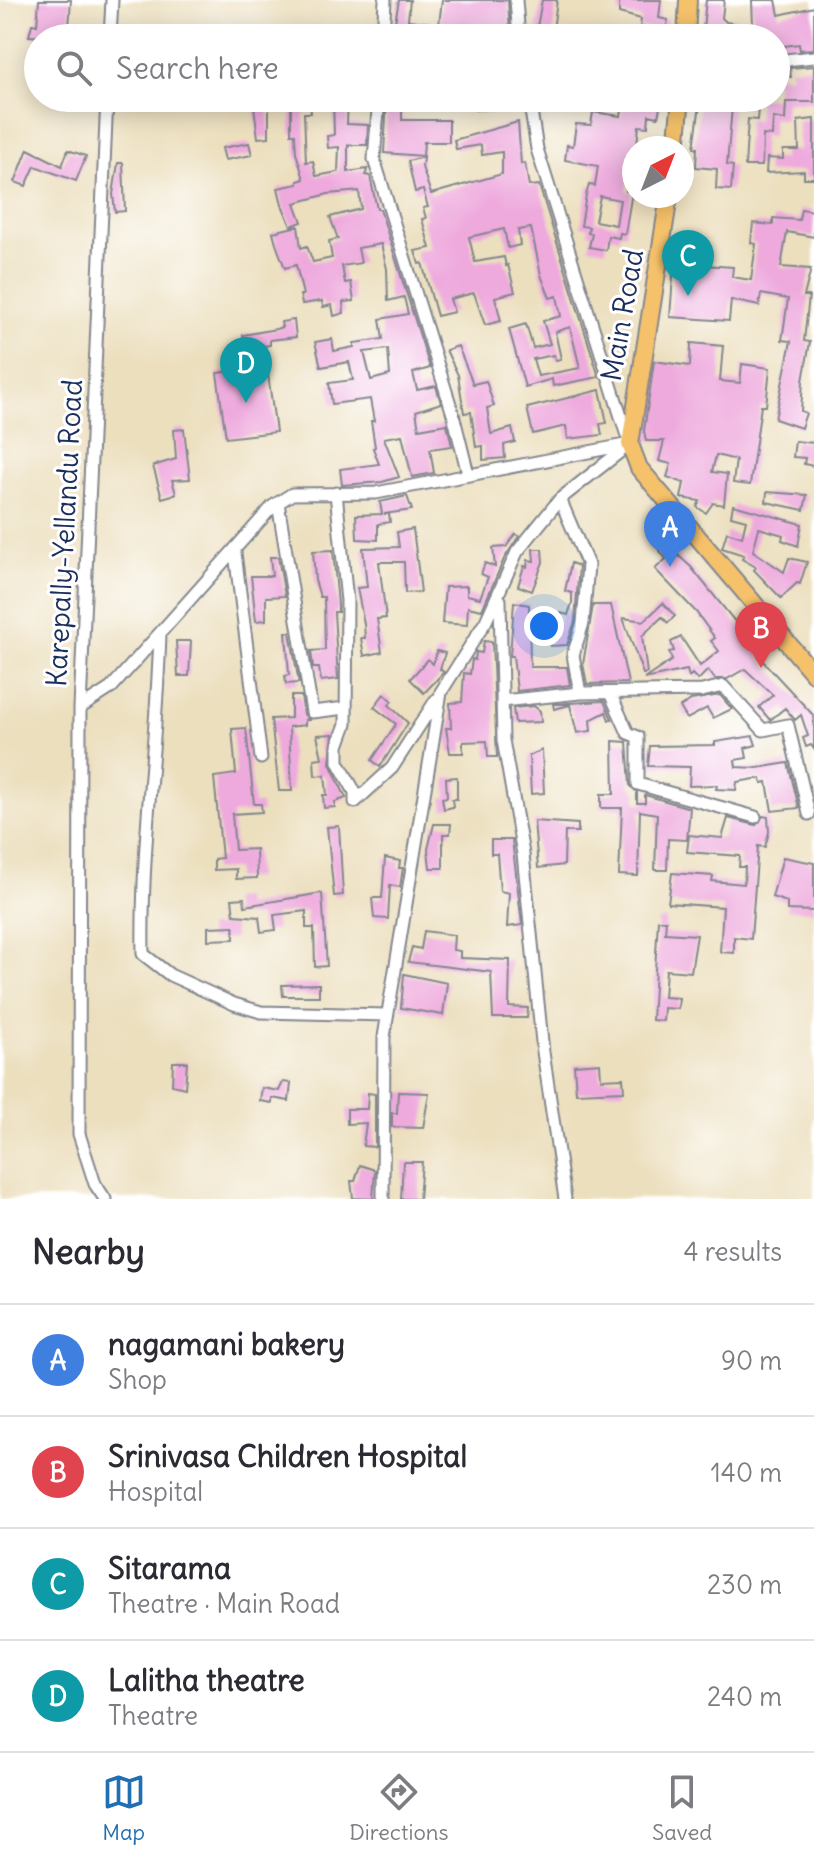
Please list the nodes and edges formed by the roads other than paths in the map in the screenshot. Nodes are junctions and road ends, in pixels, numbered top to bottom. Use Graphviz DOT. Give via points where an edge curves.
graph roads {
  1 [pos="112,0"];
  2 [pos="385,0"];
  3 [pos="516,0"];
  4 [pos="688,0"];
  5 [pos="111,24"];
  6 [pos="384,24"];
  7 [pos="518,24"];
  8 [pos="687,24"];
  9 [pos="814,57"];
  10 [pos="790,60"];
  11 [pos="106,112"];
  12 [pos="378,112"];
  13 [pos="531,112"];
  14 [pos="680,112"];
  15 [pos="677,136"];
  16 [pos="667,208"];
  17 [pos="630,444"];
  18 [pos="468,474"];
  19 [pos="336,493"];
  20 [pos="560,499"];
  21 [pos="278,503"];
  22 [pos="235,553"];
  23 [pos="503,584"];
  24 [pos="160,633"];
  25 [pos="814,674"];
  26 [pos="441,692"];
  27 [pos="580,693"];
  28 [pos="610,693"];
  29 [pos="502,701"];
  30 [pos="80,708"];
  31 [pos="346,708"];
  32 [pos="261,758"];
  33 [pos="809,814"];
  34 [pos="755,817"];
  35 [pos="387,1015"];
  36 [pos="105,1199"];
  37 [pos="383,1199"];
  38 [pos="565,1199"];
  1 -- 5 [label="street"];
  2 -- 6 [label="street"];
  3 -- 7 [label="street"];
  4 -- 8 [label="highway"];
  9 -- 10 [label="street"];
  11 -- 30 [label="street, Karepally-Yellandu Road"];
  12 -- 18 [label="street" via="374,159"];
  13 -- 17 [label="street" via="537,149"];
  14 -- 15 [label="highway"];
  16 -- 17 [label="highway, Main Road"];
  17 -- 18 [label="street"];
  17 -- 20 [label="street"];
  17 -- 25 [label="highway" via="639,468"];
  18 -- 19 [label="street" via="376,493"];
  19 -- 21 [label="street" via="292,494"];
  19 -- 31 [label="street" via="347,601"];
  20 -- 23 [label="street" via="517,552"];
  20 -- 27 [label="street" via="588,565 583,623 573,655"];
  21 -- 22 [label="street, Karepally-Yellandu Road"];
  21 -- 31 [label="street" via="312,712"];
  22 -- 24 [label="street, Karepally-Yellandu Road"];
  22 -- 32 [label="street"];
  23 -- 26 [label="street"];
  23 -- 29 [label="street" via="498,612"];
  24 -- 30 [label="street, Karepally-Yellandu Road" via="111,688"];
  24 -- 35 [label="street" via="142,895 143,954 170,975 261,1012"];
  26 -- 31 [label="street" via="392,768 355,802 338,762"];
  26 -- 35 [label="street"];
  27 -- 28 [label="street"];
  27 -- 29 [label="street"];
  28 -- 33 [label="street" via="723,686 763,730 788,725"];
  28 -- 34 [label="street" via="628,733 638,737 638,784"];
  29 -- 38 [label="street"];
  30 -- 36 [label="street" via="79,1134"];
  35 -- 37 [label="street"];
}
